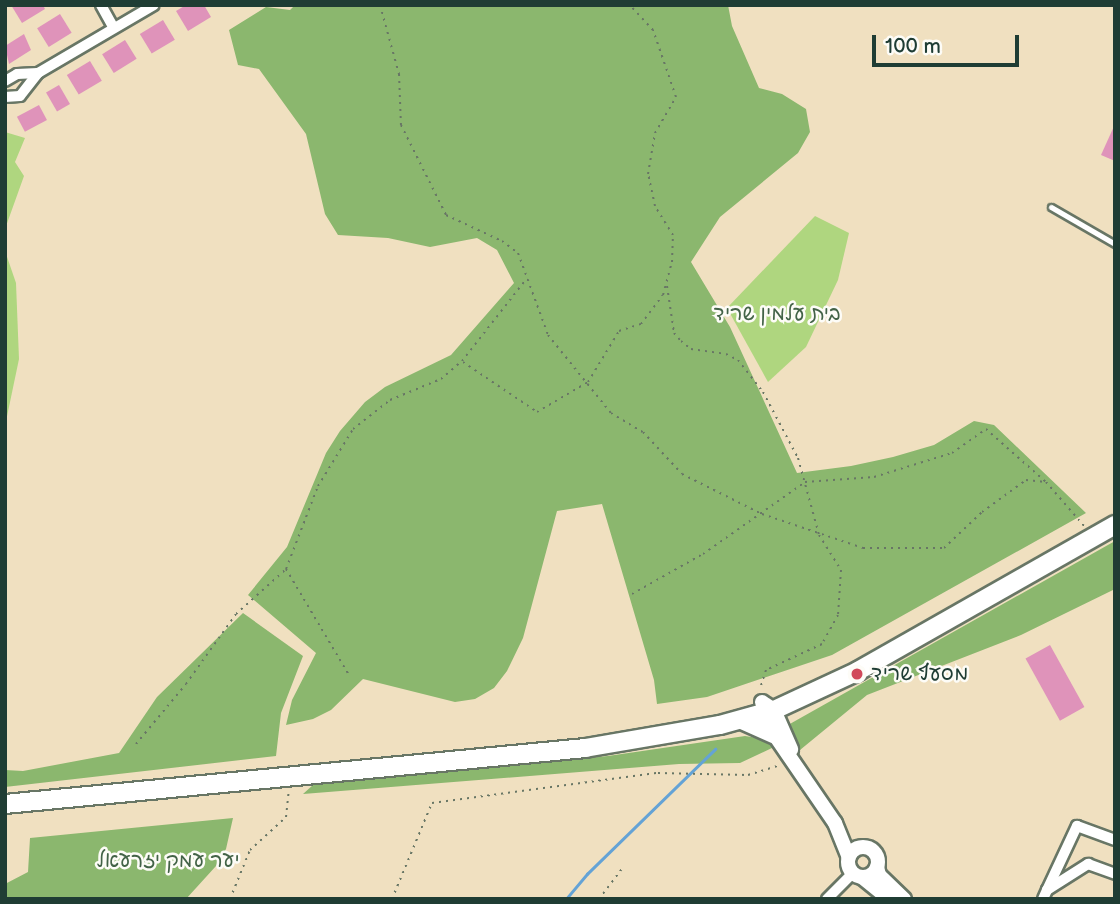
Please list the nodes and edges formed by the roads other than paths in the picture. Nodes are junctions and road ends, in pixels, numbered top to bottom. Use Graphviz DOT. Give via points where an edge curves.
graph roads {
  1 [pos="101,5"];
  2 [pos="154,5"];
  3 [pos="114,28"];
  4 [pos="38,73"];
  5 [pos="5,81"];
  6 [pos="5,97"];
  7 [pos="1051,207"];
  8 [pos="1115,244"];
  9 [pos="1115,525"];
  10 [pos="765,703"];
  11 [pos="742,720"];
  12 [pos="774,734"];
  13 [pos="585,748"];
  14 [pos="795,760"];
  15 [pos="5,804"];
  16 [pos="835,823"];
  17 [pos="1115,840"];
  18 [pos="863,848"];
  19 [pos="849,857"];
  20 [pos="877,867"];
  21 [pos="1115,874"];
  22 [pos="857,875"];
  23 [pos="1045,894"];
  24 [pos="827,899"];
  25 [pos="889,899"];
  26 [pos="904,899"];
  1 -- 3 [label="street"];
  2 -- 3 [label="street"];
  3 -- 4 [label="street"];
  4 -- 5 [label="street" via="17,74"];
  4 -- 6 [label="street" via="20,96"];
  7 -- 8 [label="lane"];
  9 -- 10 [label="highway" via="1004,587"];
  10 -- 11 [label="highway"];
  10 -- 12 [label="street"];
  10 -- 13 [label="highway"];
  10 -- 14 [label="street"];
  11 -- 12 [label="highway"];
  11 -- 13 [label="highway"];
  12 -- 14 [label="street"];
  13 -- 15 [label="highway"];
  14 -- 16 [label="street"];
  16 -- 18 [label="street"];
  16 -- 19 [label="street"];
  17 -- 23 [label="street" via="1077,826"];
  18 -- 19 [label="street"];
  18 -- 20 [label="street" via="875,854"];
  19 -- 22 [label="street" via="849,866"];
  20 -- 22 [label="street" via="871,874"];
  20 -- 26 [label="street" via="879,875"];
  21 -- 23 [label="street" via="1088,864"];
  22 -- 24 [label="street"];
  22 -- 25 [label="street"];
}
